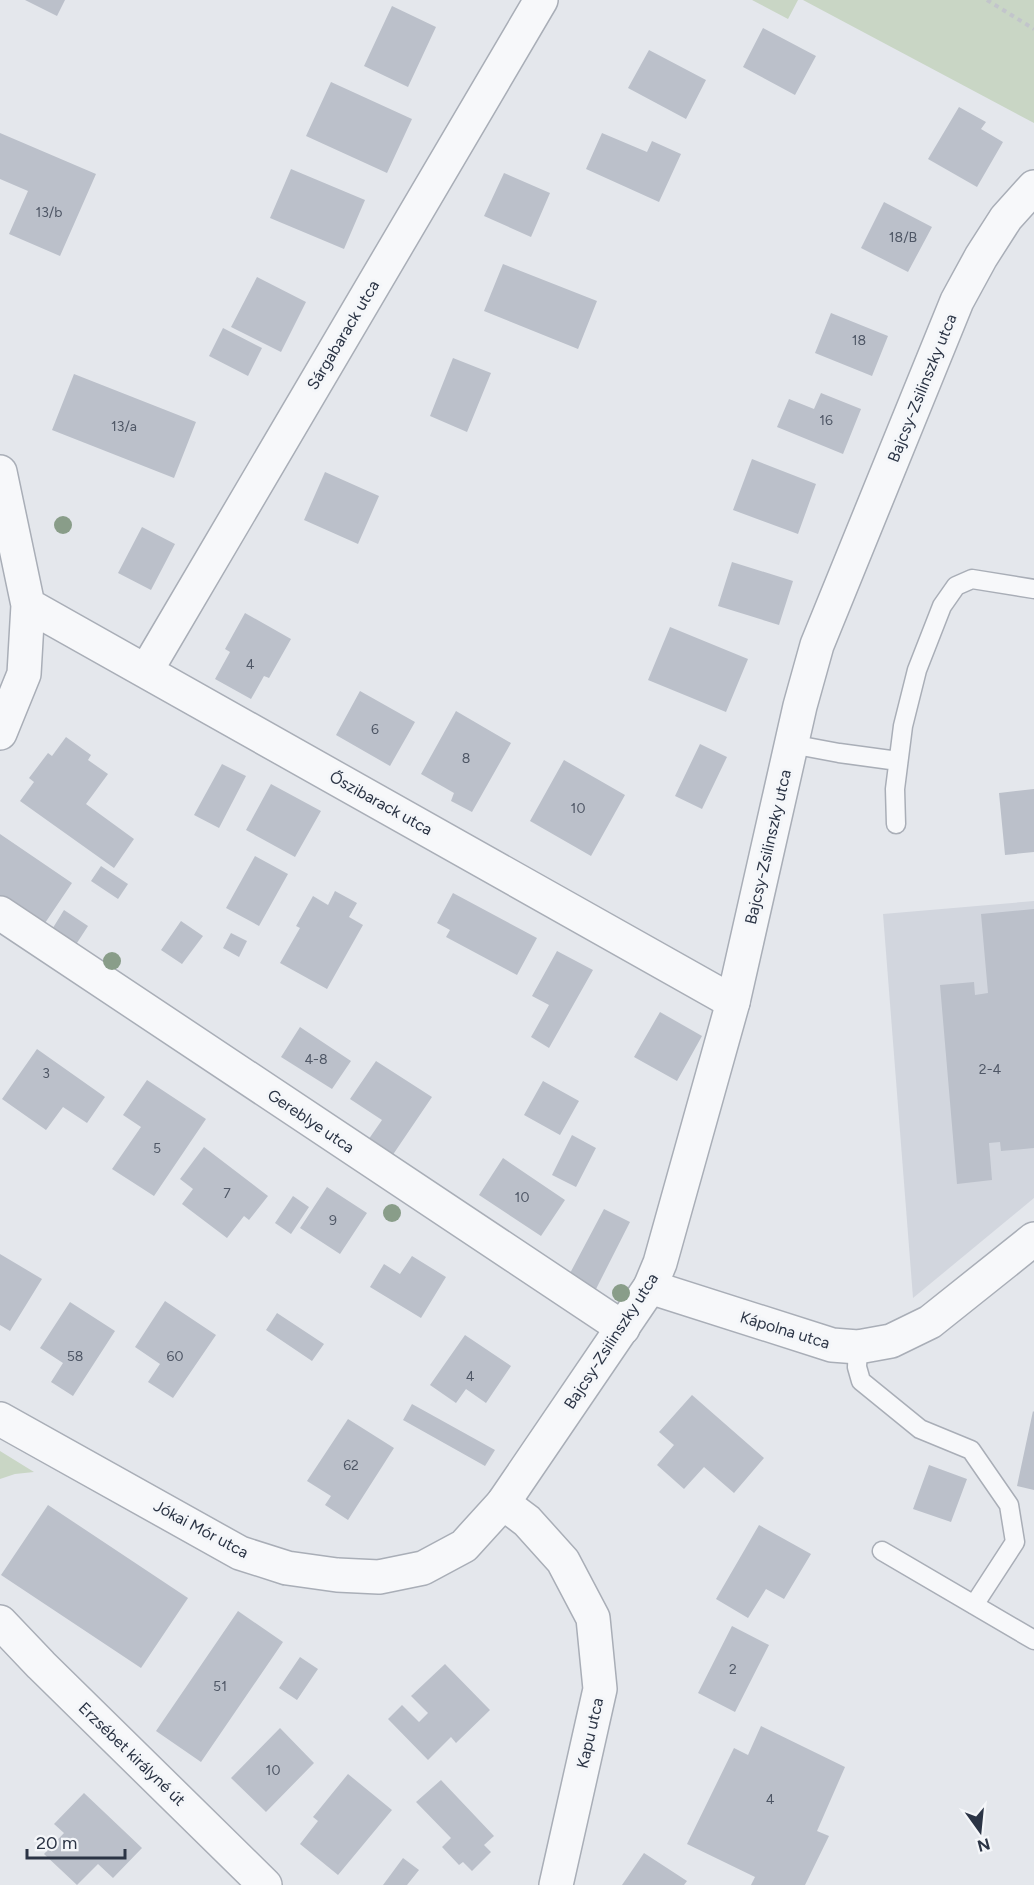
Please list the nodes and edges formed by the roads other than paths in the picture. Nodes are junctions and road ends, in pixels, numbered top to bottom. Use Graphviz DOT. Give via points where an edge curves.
graph roads {
  1 [pos="541,0"];
  2 [pos="1034,187"];
  3 [pos="0,472"];
  4 [pos="1034,588"];
  5 [pos="28,605"];
  6 [pos="146,671"];
  7 [pos="0,733"];
  8 [pos="791,744"];
  9 [pos="898,761"];
  10 [pos="896,824"];
  11 [pos="0,914"];
  12 [pos="733,1002"];
  13 [pos="1034,1239"];
  14 [pos="650,1287"];
  15 [pos="622,1328"];
  16 [pos="858,1347"];
  17 [pos="0,1419"];
  18 [pos="503,1503"];
  19 [pos="882,1551"];
  20 [pos="974,1605"];
  21 [pos="0,1622"];
  22 [pos="1034,1640"];
  23 [pos="265,1885"];
  24 [pos="556,1885"];
  1 -- 6 [label="street, Sárgabarack utca"];
  2 -- 8 [label="street, Bajcsy-Zsilinszky utca" via="1006,218 957,301 817,645"];
  3 -- 5 [label="street"];
  4 -- 9 [label="lane" via="972,579 956,586 942,606 917,670"];
  5 -- 6 [label="street, Őszibarack utca"];
  5 -- 7 [label="street" via="24,674"];
  6 -- 12 [label="street, Őszibarack utca"];
  8 -- 9 [label="lane"];
  8 -- 12 [label="street, Bajcsy-Zsilinszky utca"];
  9 -- 10 [label="lane"];
  11 -- 15 [label="street, Gereblye utca"];
  12 -- 14 [label="street, Bajcsy-Zsilinszky utca" via="669,1236"];
  13 -- 16 [label="street, Kápolna utca" via="930,1322 891,1341"];
  14 -- 15 [label="street, Bajcsy-Zsilinszky utca"];
  14 -- 16 [label="street, Kápolna utca" via="832,1345"];
  15 -- 18 [label="street, Bajcsy-Zsilinszky utca"];
  16 -- 20 [label="lane" via="861,1382 920,1428 971,1450 1009,1505 1015,1542"];
  17 -- 18 [label="street, Jókai Mór utca" via="240,1553 287,1568 379,1577 423,1568 464,1546"];
  18 -- 24 [label="street, Kapu utca" via="527,1521 563,1561 593,1618 600,1689"];
  19 -- 20 [label="lane"];
  20 -- 22 [label="lane"];
  21 -- 23 [label="street, Erzsébet királyné út"];
}
